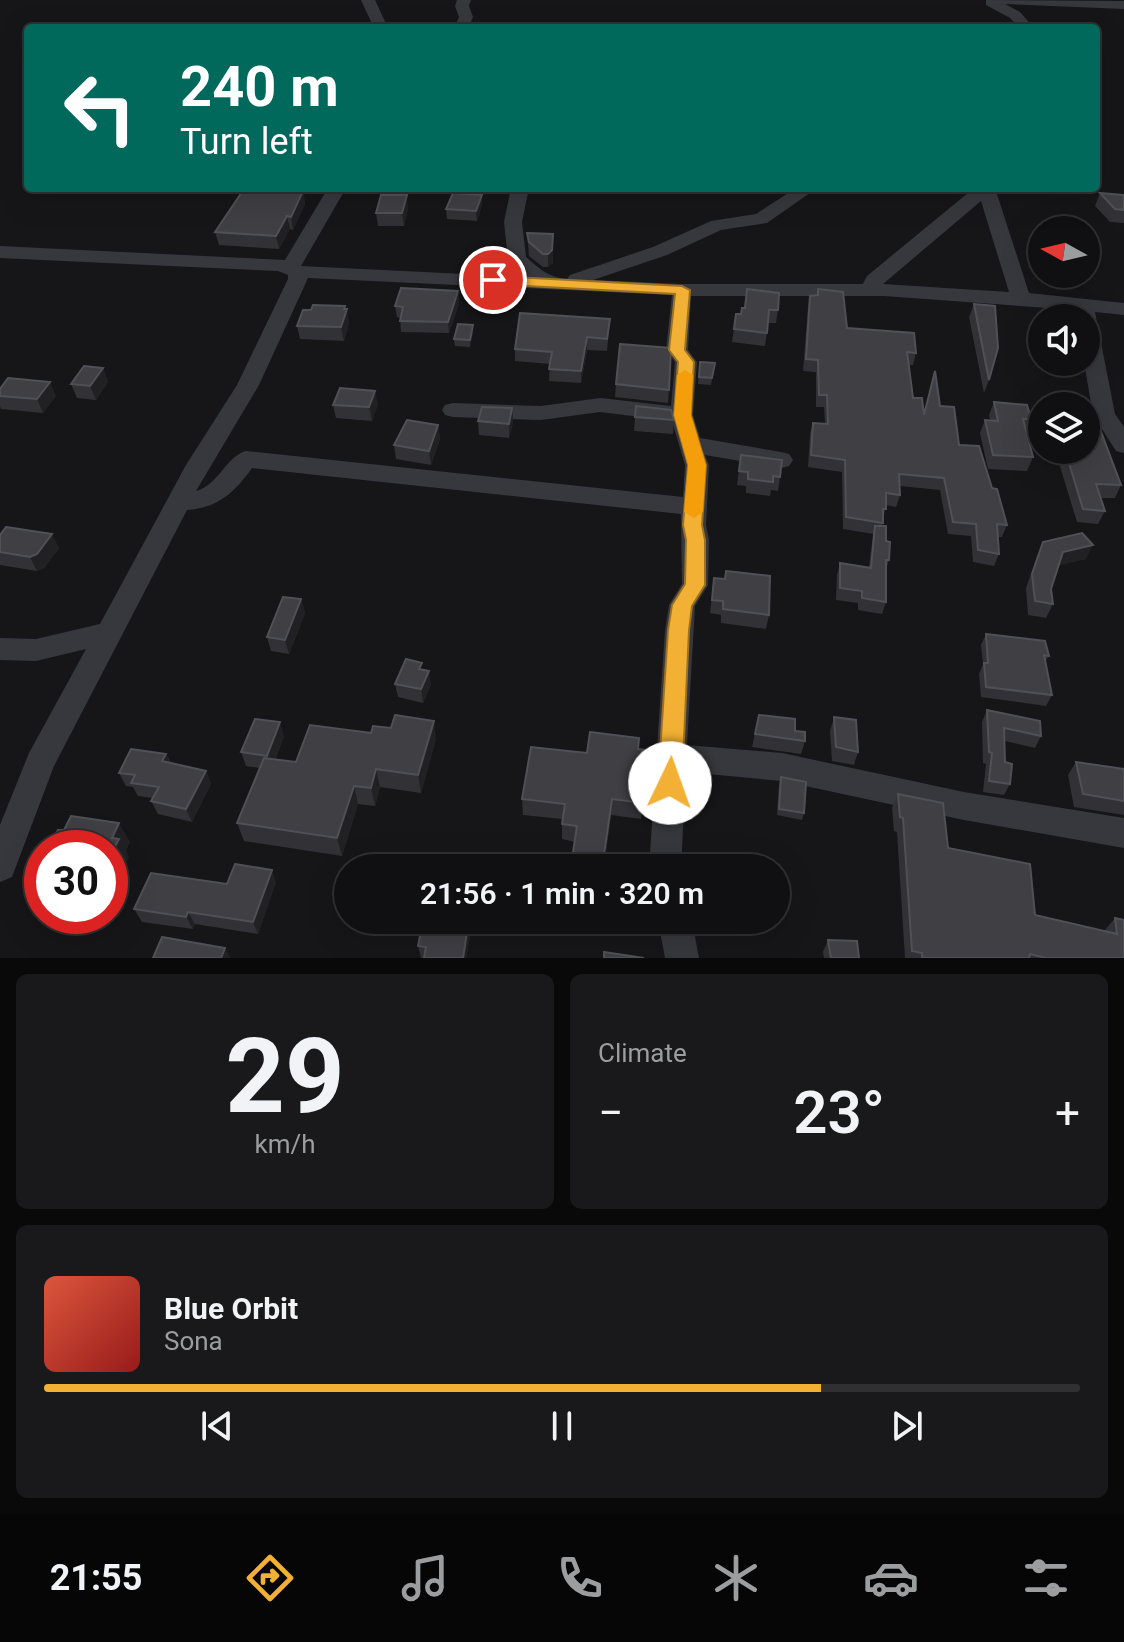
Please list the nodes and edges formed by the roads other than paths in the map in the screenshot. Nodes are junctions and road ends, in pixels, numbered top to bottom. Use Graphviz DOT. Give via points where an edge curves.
graph roads {
  1 [pos="368,0"];
  2 [pos="464,0"];
  3 [pos="987,0"];
  4 [pos="1000,0"];
  5 [pos="1092,2"];
  6 [pos="1124,5"];
  7 [pos="379,24"];
  8 [pos="463,24"];
  9 [pos="1023,24"];
  10 [pos="335,192"];
  11 [pos="519,192"];
  12 [pos="802,192"];
  13 [pos="981,192"];
  14 [pos="986,192"];
  15 [pos="0,252"];
  16 [pos="293,270"];
  17 [pos="577,279"];
  18 [pos="553,283"];
  19 [pos="682,290"];
  20 [pos="871,290"];
  21 [pos="1021,298"];
  22 [pos="1075,304"];
  23 [pos="1100,307"];
  24 [pos="1124,309"];
  25 [pos="1097,376"];
  26 [pos="453,410"];
  27 [pos="682,415"];
  28 [pos="690,444"];
  29 [pos="1124,445"];
  30 [pos="781,460"];
  31 [pos="179,501"];
  32 [pos="694,507"];
  33 [pos="112,632"];
  34 [pos="0,649"];
  35 [pos="672,757"];
  36 [pos="1124,833"];
  37 [pos="666,854"];
  38 [pos="0,866"];
  39 [pos="678,934"];
  40 [pos="682,958"];
  1 -- 7 [label="street"];
  2 -- 8 [label="street"];
  3 -- 9 [label="street"];
  4 -- 5 [label="street"];
  5 -- 6 [label="street"];
  10 -- 16 [label="street"];
  11 -- 18 [label="street" via="513,222 517,259"];
  12 -- 17 [label="street" via="761,219 717,225"];
  13 -- 20 [label="street" via="893,270 874,280"];
  14 -- 21 [label="street"];
  15 -- 16 [label="street"];
  16 -- 18 [label="street"];
  16 -- 31 [label="street" via="295,289 248,385"];
  18 -- 19 [label="street"];
  19 -- 20 [label="street"];
  19 -- 27 [label="street" via="677,350 686,362"];
  20 -- 21 [label="street"];
  21 -- 22 [label="street"];
  23 -- 24 [label="street"];
  25 -- 29 [label="street" via="1104,415"];
  26 -- 27 [label="street" via="541,413 600,405"];
  27 -- 28 [label="street"];
  28 -- 30 [label="street"];
  28 -- 32 [label="street" via="697,465"];
  31 -- 32 [label="street" via="199,502 218,493 246,459"];
  31 -- 33 [label="street"];
  32 -- 35 [label="street" via="695,585 682,605"];
  33 -- 34 [label="street" via="36,650"];
  33 -- 38 [label="street" via="40,763"];
  35 -- 36 [label="street" via="782,767"];
  35 -- 37 [label="street"];
  39 -- 40 [label="street"];
}
